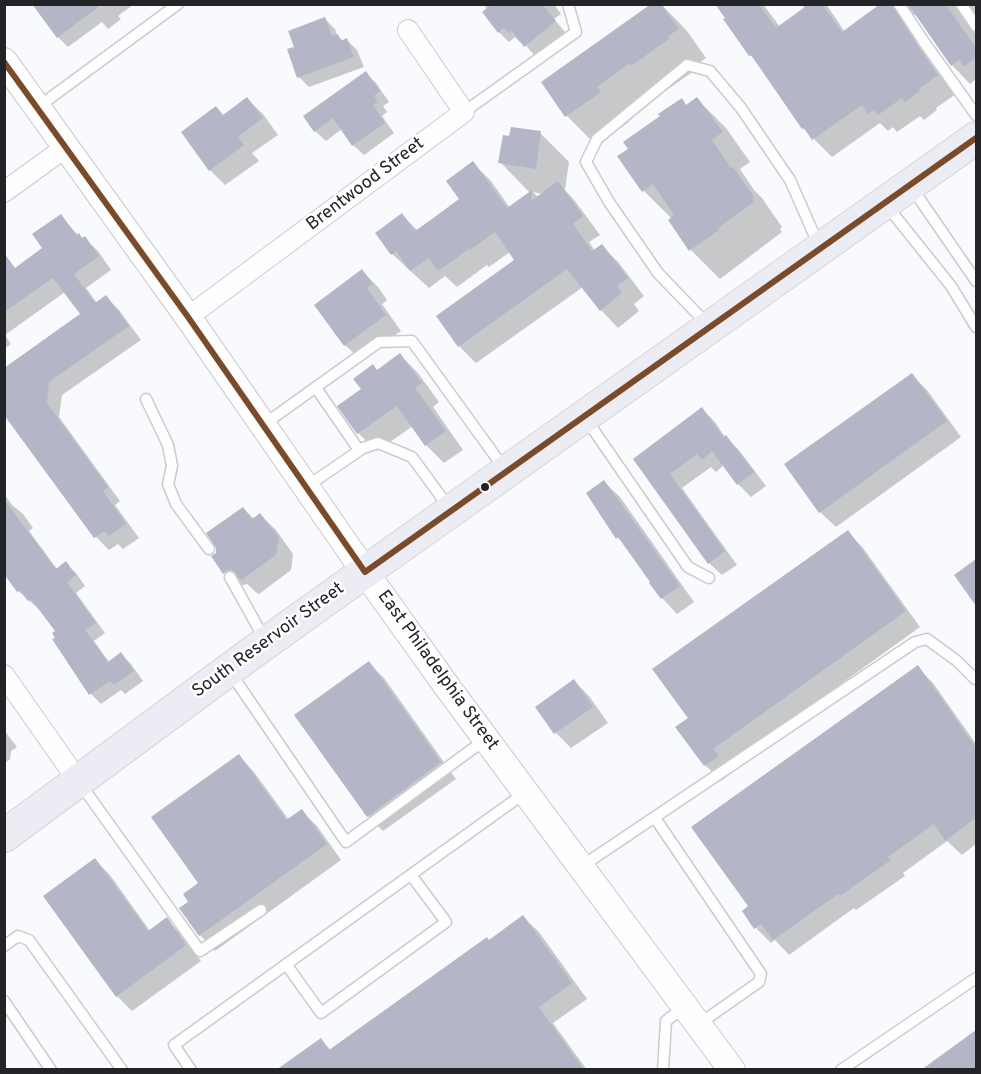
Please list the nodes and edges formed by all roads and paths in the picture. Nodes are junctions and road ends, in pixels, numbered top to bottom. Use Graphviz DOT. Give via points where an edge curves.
graph roads {
  1 [pos="178,4"];
  2 [pos="568,4"];
  3 [pos="899,4"];
  4 [pos="961,4"];
  5 [pos="976,26"];
  6 [pos="408,30"];
  7 [pos="4,61"];
  8 [pos="38,107"];
  9 [pos="464,112"];
  10 [pos="976,115"];
  11 [pos="976,138"];
  12 [pos="66,147"];
  13 [pos="910,185"];
  14 [pos="4,192"];
  15 [pos="885,204"];
  16 [pos="820,249"];
  17 [pos="976,281"];
  18 [pos="188,317"];
  19 [pos="710,327"];
  20 [pos="976,327"];
  21 [pos="316,388"];
  22 [pos="146,399"];
  23 [pos="584,416"];
  24 [pos="263,425"];
  25 [pos="359,450"];
  26 [pos="506,472"];
  27 [pos="306,487"];
  28 [pos="451,511"];
  29 [pos="209,549"];
  30 [pos="364,572"];
  31 [pos="230,577"];
  32 [pos="709,578"];
  33 [pos="267,642"];
  34 [pos="229,670"];
  35 [pos="4,675"];
  36 [pos="975,679"];
  37 [pos="486,739"];
  38 [pos="79,782"];
  39 [pos="526,792"];
  40 [pos="655,818"];
  41 [pos="4,836"];
  42 [pos="582,867"];
  43 [pos="411,875"];
  44 [pos="261,909"];
  45 [pos="4,946"];
  46 [pos="286,964"];
  47 [pos="976,978"];
  48 [pos="4,1001"];
  49 [pos="692,1015"];
  50 [pos="51,1070"];
  51 [pos="122,1070"];
  52 [pos="191,1070"];
  53 [pos="663,1070"];
  54 [pos="732,1070"];
  55 [pos="841,1070"];
  1 -- 8 [label="lane"];
  2 -- 9 [label="lane" via="576,32"];
  3 -- 10 [label="lane"];
  4 -- 5 [label="lane"];
  6 -- 9 [label="street"];
  7 -- 8 [label="street, East Philadelphia Street"];
  8 -- 12 [label="street, East Philadelphia Street"];
  9 -- 18 [label="street, Brentwood Street"];
  11 -- 13 [label="main road, South Reservoir Street"];
  12 -- 14 [label="street"];
  12 -- 18 [label="street, East Philadelphia Street"];
  13 -- 15 [label="main road, South Reservoir Street"];
  13 -- 17 [label="lane"];
  15 -- 16 [label="main road, South Reservoir Street"];
  15 -- 20 [label="lane" via="951,286"];
  16 -- 19 [label="main road, South Reservoir Street"];
  16 -- 19 [label="lane" via="790,180 741,108 710,71 687,65 597,139 586,162 658,273"];
  18 -- 24 [label="street, East Philadelphia Street"];
  19 -- 23 [label="main road, South Reservoir Street"];
  21 -- 24 [label="lane"];
  21 -- 25 [label="lane"];
  21 -- 26 [label="lane" via="379,342 412,341"];
  22 -- 29 [label="lane" via="168,445 172,466 168,484 176,504"];
  23 -- 26 [label="main road, South Reservoir Street"];
  23 -- 32 [label="lane" via="688,567"];
  24 -- 27 [label="street, East Philadelphia Street"];
  25 -- 27 [label="lane"];
  25 -- 28 [label="lane" via="378,443 412,458"];
  26 -- 28 [label="main road, South Reservoir Street"];
  27 -- 30 [label="street, East Philadelphia Street"];
  28 -- 30 [label="main road, South Reservoir Street"];
  30 -- 33 [label="main road, South Reservoir Street"];
  30 -- 37 [label="street, East Philadelphia Street"];
  31 -- 33 [label="lane"];
  33 -- 34 [label="main road, South Reservoir Street"];
  34 -- 37 [label="lane" via="346,842"];
  34 -- 38 [label="main road, South Reservoir Street"];
  35 -- 38 [label="street"];
  36 -- 40 [label="lane" via="927,639 915,642"];
  37 -- 39 [label="street, East Philadelphia Street"];
  38 -- 41 [label="main road, South Reservoir Street"];
  38 -- 44 [label="lane" via="200,951"];
  39 -- 42 [label="street, East Philadelphia Street"];
  39 -- 43 [label="lane"];
  40 -- 42 [label="lane"];
  40 -- 49 [label="lane" via="761,974 759,982"];
  42 -- 49 [label="street, East Philadelphia Street"];
  43 -- 46 [label="lane"];
  43 -- 46 [label="lane" via="446,922 321,1013"];
  45 -- 51 [label="lane" via="18,936 29,940"];
  46 -- 52 [label="lane" via="174,1045"];
  47 -- 55 [label="lane"];
  48 -- 50 [label="lane"];
  49 -- 53 [label="lane" via="666,1021"];
  49 -- 54 [label="street, East Philadelphia Street"];
}
